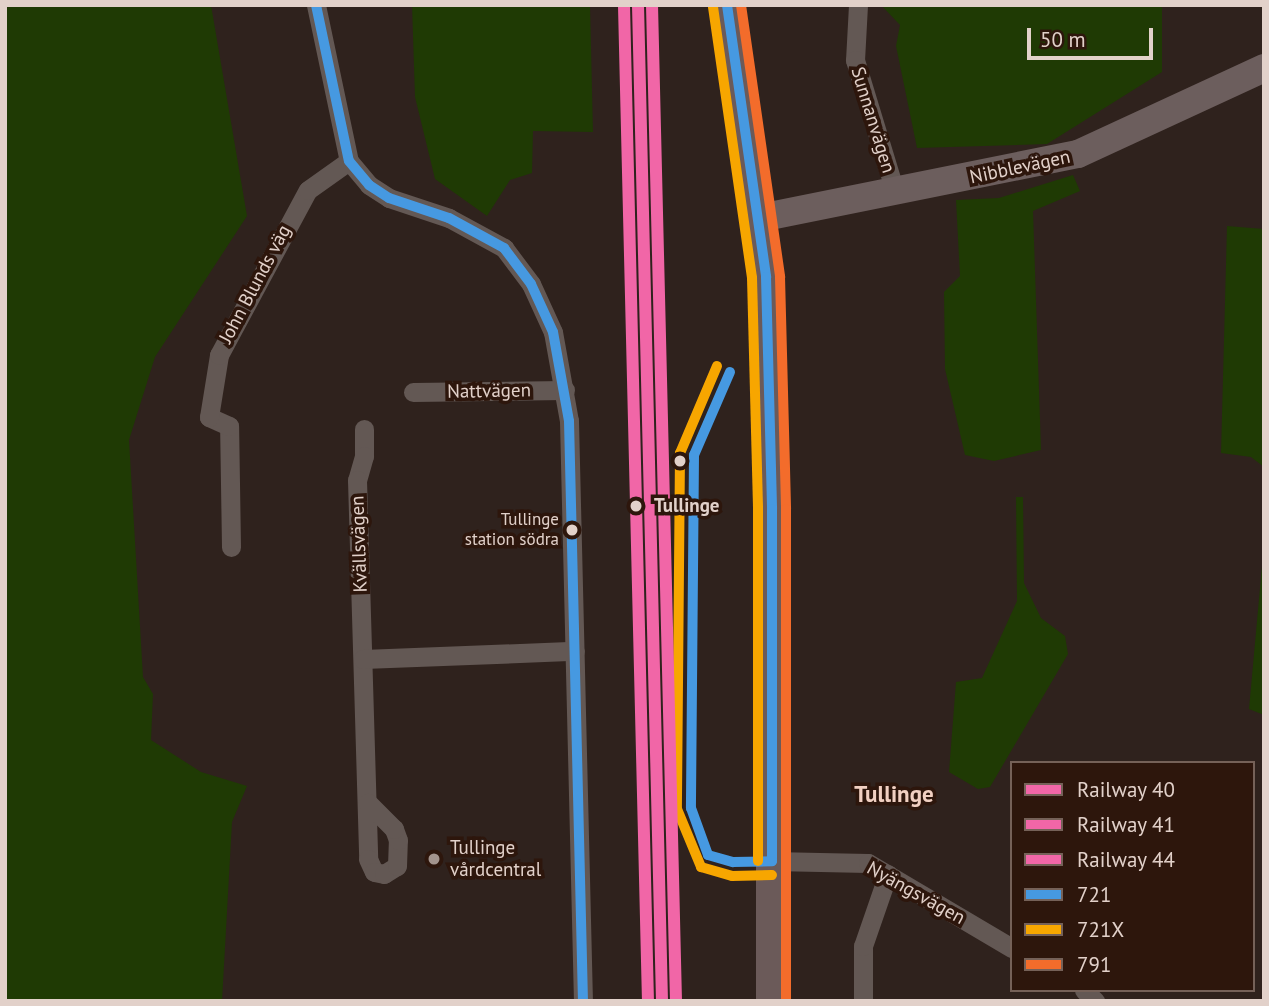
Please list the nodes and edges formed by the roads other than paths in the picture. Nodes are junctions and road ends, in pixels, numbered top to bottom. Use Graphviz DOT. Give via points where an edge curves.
graph roads {
  1 [pos="316,5"];
  2 [pos="727,5"];
  3 [pos="858,5"];
  4 [pos="1264,68"];
  5 [pos="349,161"];
  6 [pos="895,192"];
  7 [pos="760,218"];
  8 [pos="565,390"];
  9 [pos="413,391"];
  10 [pos="364,429"];
  11 [pos="231,547"];
  12 [pos="575,650"];
  13 [pos="363,659"];
  14 [pos="368,803"];
  15 [pos="772,861"];
  16 [pos="888,874"];
  17 [pos="1010,947"];
  18 [pos="583,1001"];
  19 [pos="772,1001"];
  20 [pos="863,1001"];
  1 -- 5 [label="street"];
  2 -- 7 [label="main road"];
  3 -- 6 [label="street, Sunnanvägen" via="855,60"];
  4 -- 6 [label="street, Nibblevägen" via="1078,154"];
  5 -- 8 [label="street" via="369,185 389,198 449,218 504,248 554,332"];
  5 -- 11 [label="street, John Blunds väg" via="308,190 219,355 209,394 209,417 229,426"];
  6 -- 7 [label="street, Nibblevägen"];
  7 -- 15 [label="main road" via="772,509"];
  8 -- 9 [label="street, Nattvägen"];
  8 -- 12 [label="street"];
  10 -- 13 [label="street, Kvällsvägen" via="364,456 357,480"];
  12 -- 13 [label="street"];
  12 -- 18 [label="street"];
  13 -- 14 [label="street, Kvällsvägen"];
  15 -- 16 [label="street, Nyängsvägen" via="848,860 868,863"];
  15 -- 19 [label="main road"];
  16 -- 17 [label="street, Nyängsvägen"];
  16 -- 20 [label="street" via="863,946"];
}
